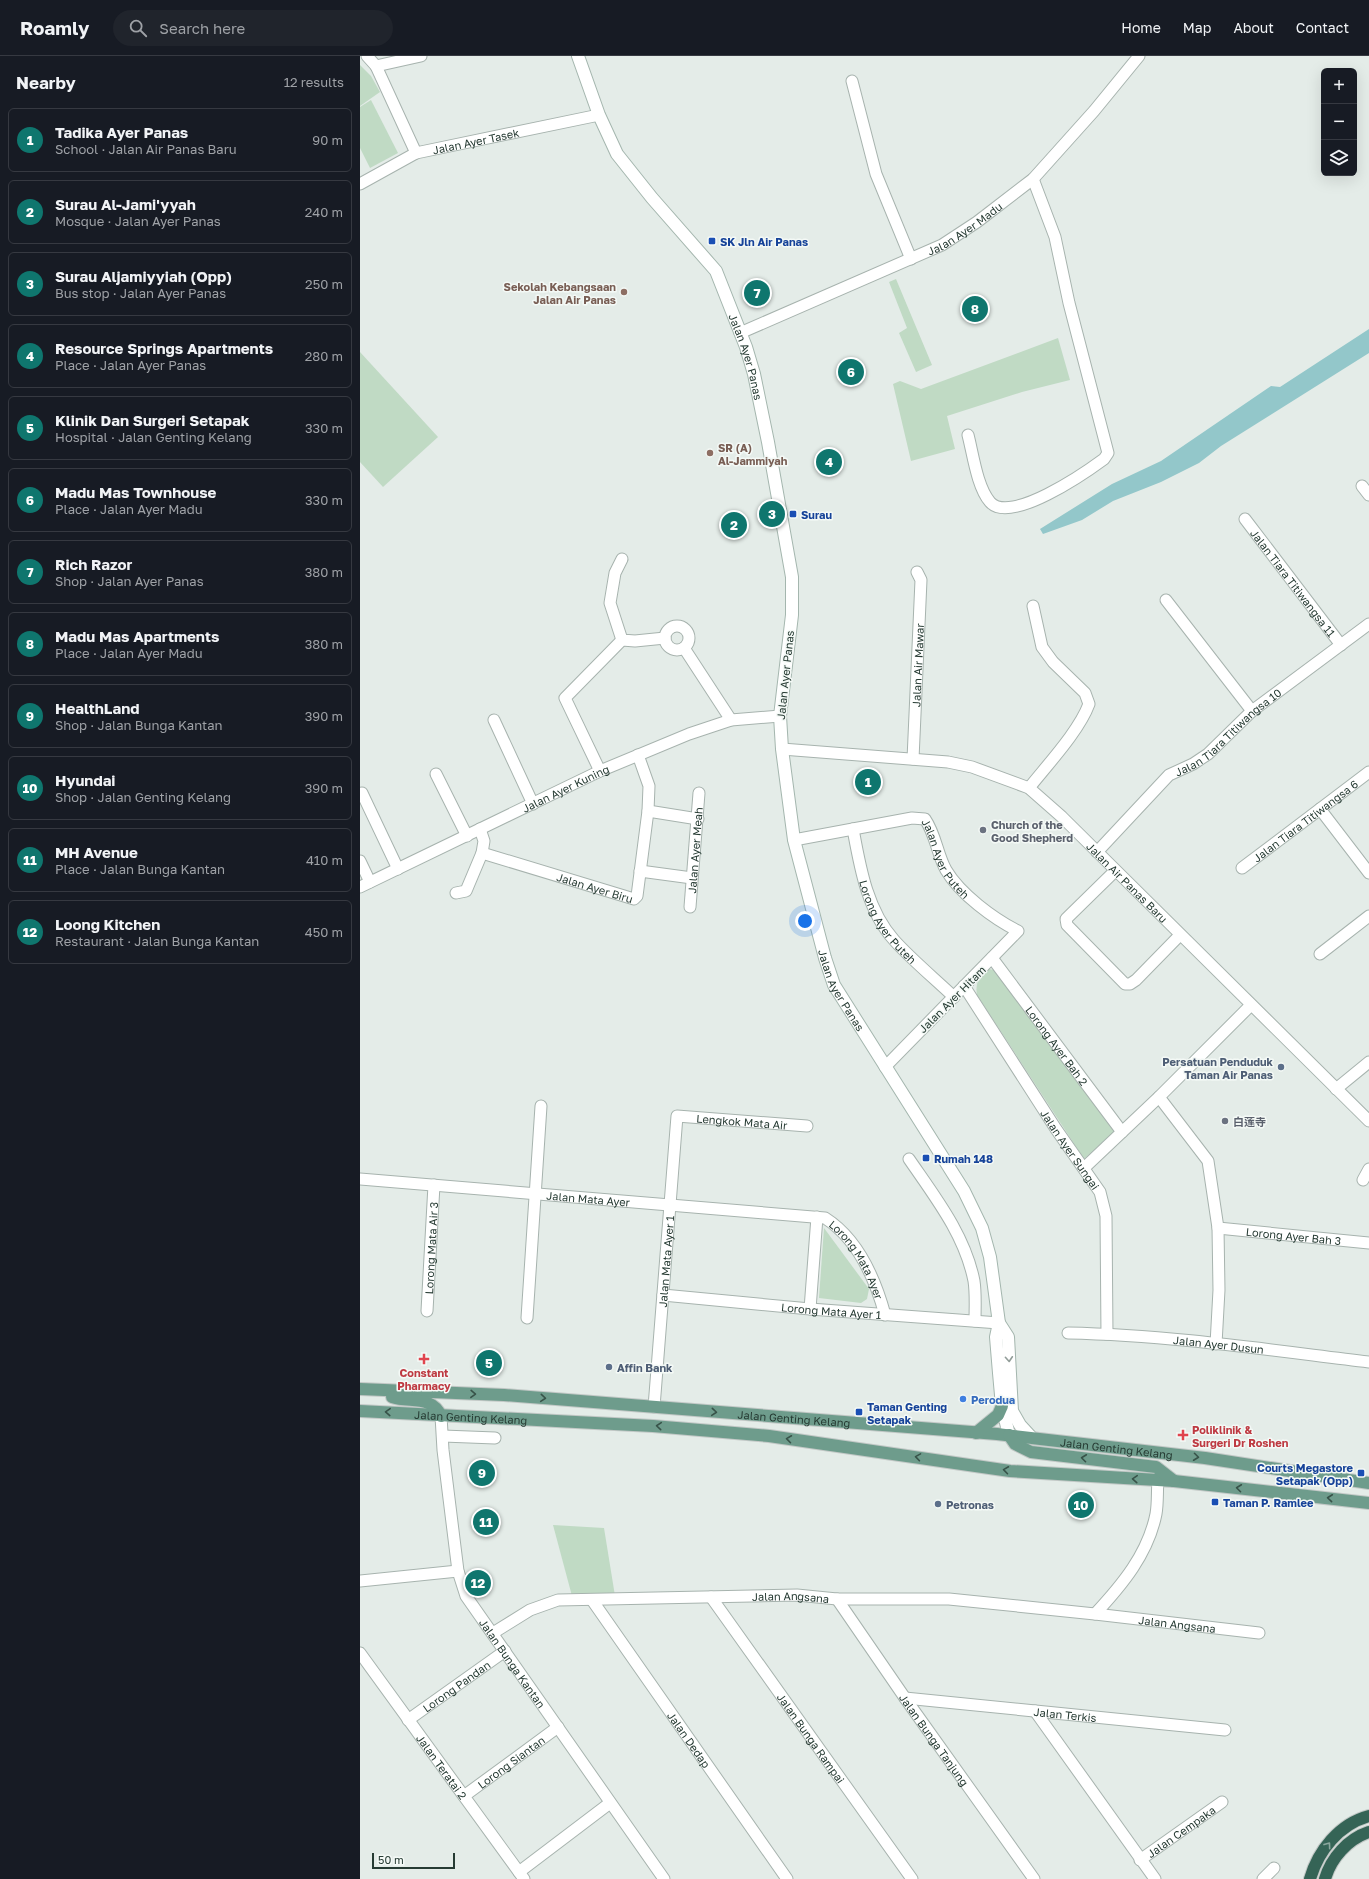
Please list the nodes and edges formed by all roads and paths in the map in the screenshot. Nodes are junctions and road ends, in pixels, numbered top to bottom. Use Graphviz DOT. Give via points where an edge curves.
graph roads {
  1 [pos="367,56"];
  2 [pos="421,56"];
  3 [pos="578,56"];
  4 [pos="1139,56"];
  5 [pos="376,66"];
  6 [pos="852,81"];
  7 [pos="599,115"];
  8 [pos="416,153"];
  9 [pos="1033,179"];
  10 [pos="360,184"];
  11 [pos="911,259"];
  12 [pos="740,333"];
  13 [pos="968,435"];
  14 [pos="1362,486"];
  15 [pos="1369,495"];
  16 [pos="1245,519"];
  17 [pos="622,559"];
  18 [pos="917,572"];
  19 [pos="1166,600"];
  20 [pos="1033,606"];
  21 [pos="1369,624"];
  22 [pos="665,638"];
  23 [pos="622,640"];
  24 [pos="1341,646"];
  25 [pos="684,648"];
  26 [pos="1252,710"];
  27 [pos="780,716"];
  28 [pos="494,720"];
  29 [pos="732,720"];
  30 [pos="782,749"];
  31 [pos="638,755"];
  32 [pos="913,758"];
  33 [pos="600,771"];
  34 [pos="1369,772"];
  35 [pos="436,774"];
  36 [pos="1029,788"];
  37 [pos="699,793"];
  38 [pos="361,794"];
  39 [pos="533,804"];
  40 [pos="1320,809"];
  41 [pos="648,811"];
  42 [pos="698,819"];
  43 [pos="480,829"];
  44 [pos="853,829"];
  45 [pos="467,836"];
  46 [pos="794,840"];
  47 [pos="1097,852"];
  48 [pos="482,853"];
  49 [pos="360,861"];
  50 [pos="1242,868"];
  51 [pos="398,869"];
  52 [pos="640,871"];
  53 [pos="1116,871"];
  54 [pos="1369,873"];
  55 [pos="692,878"];
  56 [pos="370,882"];
  57 [pos="360,887"];
  58 [pos="456,893"];
  59 [pos="690,907"];
  60 [pos="1369,916"];
  61 [pos="1018,931"];
  62 [pos="1180,935"];
  63 [pos="1320,954"];
  64 [pos="992,958"];
  65 [pos="964,986"];
  66 [pos="954,997"];
  67 [pos="1251,1005"];
  68 [pos="1369,1062"];
  69 [pos="885,1067"];
  70 [pos="1336,1089"];
  71 [pos="1159,1097"];
  72 [pos="541,1106"];
  73 [pos="677,1116"];
  74 [pos="1369,1121"];
  75 [pos="807,1126"];
  76 [pos="1122,1132"];
  77 [pos="909,1159"];
  78 [pos="1084,1168"];
  79 [pos="1369,1169"];
  80 [pos="360,1179"];
  81 [pos="1363,1180"];
  82 [pos="434,1185"];
  83 [pos="535,1193"];
  84 [pos="670,1204"];
  85 [pos="817,1217"];
  86 [pos="1218,1228"];
  87 [pos="1369,1243"];
  88 [pos="663,1295"];
  89 [pos="810,1309"];
  90 [pos="427,1311"];
  91 [pos="885,1315"];
  92 [pos="527,1318"];
  93 [pos="975,1321"];
  94 [pos="999,1323"];
  95 [pos="1068,1333"];
  96 [pos="1107,1334"];
  97 [pos="1216,1344"];
  98 [pos="1369,1362"];
  99 [pos="360,1389"];
  100 [pos="379,1390"];
  101 [pos="1002,1406"];
  102 [pos="654,1407"];
  103 [pos="360,1411"];
  104 [pos="441,1416"];
  105 [pos="976,1432"];
  106 [pos="1008,1435"];
  107 [pos="442,1436"];
  108 [pos="495,1438"];
  109 [pos="1032,1438"];
  110 [pos="1158,1480"];
  111 [pos="1174,1481"];
  112 [pos="1369,1483"];
  113 [pos="1369,1502"];
  114 [pos="458,1571"];
  115 [pos="360,1581"];
  116 [pos="711,1597"];
  117 [pos="837,1599"];
  118 [pos="592,1600"];
  119 [pos="1095,1614"];
  120 [pos="493,1633"];
  121 [pos="1259,1633"];
  122 [pos="505,1651"];
  123 [pos="360,1653"];
  124 [pos="905,1698"];
  125 [pos="1035,1711"];
  126 [pos="408,1720"];
  127 [pos="558,1727"];
  128 [pos="1225,1730"];
  129 [pos="464,1796"];
  130 [pos="1222,1802"];
  131 [pos="610,1803"];
  132 [pos="1369,1816"];
  133 [pos="1369,1832"];
  134 [pos="1140,1860"];
  135 [pos="1274,1868"];
  136 [pos="521,1876"];
  137 [pos="664,1879"];
  138 [pos="787,1879"];
  139 [pos="912,1879"];
  140 [pos="1034,1879"];
  141 [pos="1155,1879"];
  142 [pos="1263,1879"];
  143 [pos="1310,1879"];
  144 [pos="1325,1879"];
  1 -- 5 [label="street"];
  2 -- 5 [label="street"];
  3 -- 7 [label="street, Jalan Ayer Panas"];
  4 -- 9 [label="street, Jalan Ayer Madu"];
  5 -- 8 [label="street"];
  6 -- 11 [label="street" via="876,174"];
  7 -- 8 [label="street, Jalan Ayer Tasek"];
  7 -- 12 [label="street, Jalan Ayer Panas" via="617,154 716,270"];
  8 -- 10 [label="street, Jalan Ayer Tasek"];
  9 -- 11 [label="street, Jalan Ayer Madu" via="942,245"];
  9 -- 13 [label="street" via="1054,237 1108,453 1104,459 1066,485 1030,502 1003,509 990,503 982,491"];
  11 -- 12 [label="street, Jalan Ayer Madu"];
  12 -- 27 [label="street, Jalan Ayer Panas" via="754,374 792,577 792,615"];
  14 -- 15 [label="street"];
  16 -- 24 [label="street, Jalan Tiara Titiwangsa 11"];
  17 -- 23 [label="street" via="615,573 610,603"];
  18 -- 32 [label="street, Jalan Air Mawar" via="921,580"];
  19 -- 26 [label="street"];
  20 -- 36 [label="street" via="1042,648 1085,693 1089,704 1086,714"];
  21 -- 24 [label="street, Jalan Tiara Titiwangsa 10"];
  22 -- 23 [label="street"];
  22 -- 25 [label="street" via="667,645 673,650"];
  22 -- 25 [label="street" via="667,630 671,627 683,627 690,637"];
  23 -- 33 [label="street" via="565,698"];
  24 -- 26 [label="street, Jalan Tiara Titiwangsa 10"];
  25 -- 29 [label="street"];
  26 -- 47 [label="street, Jalan Tiara Titiwangsa 10" via="1208,754 1169,775"];
  27 -- 29 [label="street, Jalan Ayer Kuning"];
  27 -- 30 [label="street, Jalan Ayer Panas"];
  28 -- 39 [label="street"];
  29 -- 31 [label="street, Jalan Ayer Kuning"];
  30 -- 32 [label="street, Jalan Air Panas Baru"];
  30 -- 46 [label="street, Jalan Ayer Panas"];
  31 -- 33 [label="street, Jalan Ayer Kuning"];
  31 -- 41 [label="street, Jalan Ayer Biru" via="649,786"];
  32 -- 36 [label="street, Jalan Air Panas Baru" via="972,767"];
  33 -- 39 [label="street, Jalan Ayer Kuning"];
  34 -- 40 [label="street, Jalan Tiara Titiwangsa 6"];
  35 -- 45 [label="street"];
  36 -- 47 [label="street, Jalan Air Panas Baru"];
  37 -- 42 [label="street, Jalan Ayer Meah"];
  38 -- 51 [label="street"];
  39 -- 43 [label="street, Jalan Ayer Kuning"];
  40 -- 50 [label="street, Jalan Tiara Titiwangsa 6"];
  40 -- 54 [label="street"];
  41 -- 42 [label="street"];
  41 -- 52 [label="street, Jalan Ayer Biru"];
  42 -- 55 [label="street, Jalan Ayer Meah"];
  43 -- 45 [label="street, Jalan Ayer Kuning"];
  43 -- 48 [label="street" via="484,841"];
  44 -- 46 [label="street, Jalan Ayer Puteh"];
  44 -- 61 [label="street, Jalan Ayer Puteh" via="912,818 925,819 932,828 946,869 956,884 1003,923"];
  44 -- 66 [label="street, Lorong Ayer Puteh" via="860,868 874,908 893,939"];
  45 -- 51 [label="street, Jalan Ayer Kuning"];
  46 -- 69 [label="street, Jalan Ayer Panas" via="834,985"];
  47 -- 53 [label="street, Jalan Air Panas Baru"];
  48 -- 52 [label="street, Jalan Ayer Biru" via="629,899 637,896"];
  48 -- 58 [label="street" via="466,892"];
  49 -- 56 [label="street"];
  51 -- 56 [label="street, Jalan Ayer Kuning"];
  52 -- 55 [label="street"];
  53 -- 62 [label="street, Jalan Air Panas Baru"];
  53 -- 62 [label="street" via="1066,919 1067,925 1125,984 1136,980"];
  55 -- 59 [label="street, Jalan Ayer Meah"];
  56 -- 57 [label="street, Jalan Ayer Kuning"];
  60 -- 63 [label="street"];
  61 -- 64 [label="street, Jalan Ayer Hitam"];
  62 -- 67 [label="street, Jalan Air Panas Baru"];
  64 -- 65 [label="street, Jalan Ayer Hitam"];
  64 -- 76 [label="street, Lorong Ayer Bah 2"];
  65 -- 66 [label="street, Jalan Ayer Hitam"];
  65 -- 78 [label="street, Jalan Ayer Sungai"];
  66 -- 69 [label="street, Jalan Ayer Hitam"];
  67 -- 70 [label="street, Jalan Air Panas Baru"];
  67 -- 71 [label="street"];
  68 -- 70 [label="street"];
  69 -- 94 [label="street, Jalan Ayer Panas" via="964,1191 982,1228 990,1257"];
  70 -- 74 [label="street, Jalan Air Panas Baru"];
  71 -- 76 [label="street"];
  71 -- 86 [label="street" via="1208,1161"];
  72 -- 83 [label="street"];
  73 -- 75 [label="street, Lengkok Mata Air"];
  73 -- 84 [label="street, Jalan Mata Ayer 1"];
  76 -- 78 [label="street"];
  77 -- 93 [label="street" via="938,1202 964,1248 974,1283"];
  78 -- 96 [label="street, Jalan Ayer Sungai" via="1100,1192 1106,1216"];
  79 -- 81 [label="street"];
  80 -- 82 [label="street, Jalan Mata Ayer"];
  82 -- 83 [label="street, Jalan Mata Ayer"];
  82 -- 90 [label="street, Lorong Mata Air 3"];
  83 -- 84 [label="street, Jalan Mata Ayer"];
  83 -- 92 [label="street"];
  84 -- 85 [label="street, Jalan Mata Ayer"];
  84 -- 88 [label="street, Jalan Mata Ayer 1"];
  85 -- 89 [label="street"];
  85 -- 91 [label="street, Lorong Mata Ayer" via="825,1218 840,1227 863,1259 878,1290"];
  86 -- 87 [label="street, Lorong Ayer Bah 3"];
  86 -- 97 [label="street" via="1219,1290"];
  88 -- 89 [label="street, Lorong Mata Ayer 1"];
  88 -- 102 [label="street, Jalan Mata Ayer 1"];
  89 -- 91 [label="street, Lorong Mata Ayer 1"];
  91 -- 93 [label="street, Lorong Mata Ayer 1"];
  93 -- 94 [label="street, Lorong Mata Ayer 1"];
  94 -- 101 [label="street, Jalan Ayer Panas" via="996,1337"];
  94 -- 109 [label="street, Jalan Ayer Panas, one-way" via="1008,1337 1012,1411"];
  95 -- 96 [label="street, Jalan Ayer Dusun"];
  96 -- 97 [label="street, Jalan Ayer Dusun"];
  97 -- 98 [label="street, Jalan Ayer Dusun"];
  99 -- 100 [label="main road, Jalan Genting Kelang"];
  100 -- 102 [label="main road, Jalan Genting Kelang, one-way" via="504,1395"];
  100 -- 104 [label="main road" via="394,1398 432,1403 438,1407"];
  101 -- 105 [label="main road" via="998,1415"];
  101 -- 106 [label="street, Jalan Ayer Panas"];
  102 -- 105 [label="main road, Jalan Genting Kelang, one-way"];
  104 -- 103 [label="main road, Jalan Genting Kelang, one-way"];
  104 -- 107 [label="street, Jalan Bunga Kantan"];
  110 -- 104 [label="main road, Jalan Genting Kelang, one-way" via="1010,1471 769,1436 653,1426"];
  105 -- 106 [label="main road, Jalan Genting Kelang"];
  106 -- 109 [label="main road, Jalan Genting Kelang"];
  111 -- 106 [label="main road, one-way" via="1156,1467 1031,1452 1015,1444"];
  107 -- 108 [label="street"];
  107 -- 114 [label="street, Jalan Bunga Kantan"];
  109 -- 112 [label="main road, Jalan Genting Kelang, one-way" via="1205,1458"];
  110 -- 111 [label="main road, Jalan Genting Kelang"];
  110 -- 119 [label="street" via="1156,1514 1148,1540 1132,1572"];
  113 -- 111 [label="main road, Jalan Genting Kelang, one-way"];
  114 -- 115 [label="street"];
  114 -- 120 [label="street, Jalan Bunga Kantan" via="466,1596"];
  116 -- 117 [label="street, Jalan Angsana" via="797,1596"];
  116 -- 118 [label="street, Jalan Angsana"];
  116 -- 139 [label="street, Jalan Bunga Rampai"];
  117 -- 119 [label="street, Jalan Angsana" via="949,1599"];
  117 -- 124 [label="street, Jalan Bunga Tanjung"];
  118 -- 120 [label="street, Jalan Angsana" via="558,1600 530,1610"];
  118 -- 138 [label="street, Jalan Dedap"];
  119 -- 121 [label="street, Jalan Angsana"];
  120 -- 122 [label="street, Jalan Bunga Kantan"];
  122 -- 126 [label="street, Lorong Pandan"];
  122 -- 127 [label="street, Jalan Bunga Kantan"];
  123 -- 126 [label="street, Jalan Teratai 2"];
  124 -- 125 [label="street, Jalan Terkis"];
  124 -- 140 [label="street, Jalan Bunga Tanjung"];
  125 -- 128 [label="street, Jalan Terkis"];
  125 -- 134 [label="street"];
  126 -- 129 [label="street, Jalan Teratai 2"];
  127 -- 129 [label="street, Lorong Siantan"];
  127 -- 131 [label="street, Jalan Bunga Kantan"];
  129 -- 136 [label="street, Jalan Teratai 2"];
  130 -- 134 [label="street, Jalan Cempaka"];
  131 -- 136 [label="street"];
  131 -- 137 [label="street, Jalan Bunga Kantan"];
  143 -- 132 [label="highway, one-way" via="1314,1866 1332,1839 1344,1827"];
  133 -- 144 [label="highway" via="1353,1840 1342,1850 1333,1860"];
  134 -- 141 [label="street"];
  135 -- 142 [label="street"];
}
